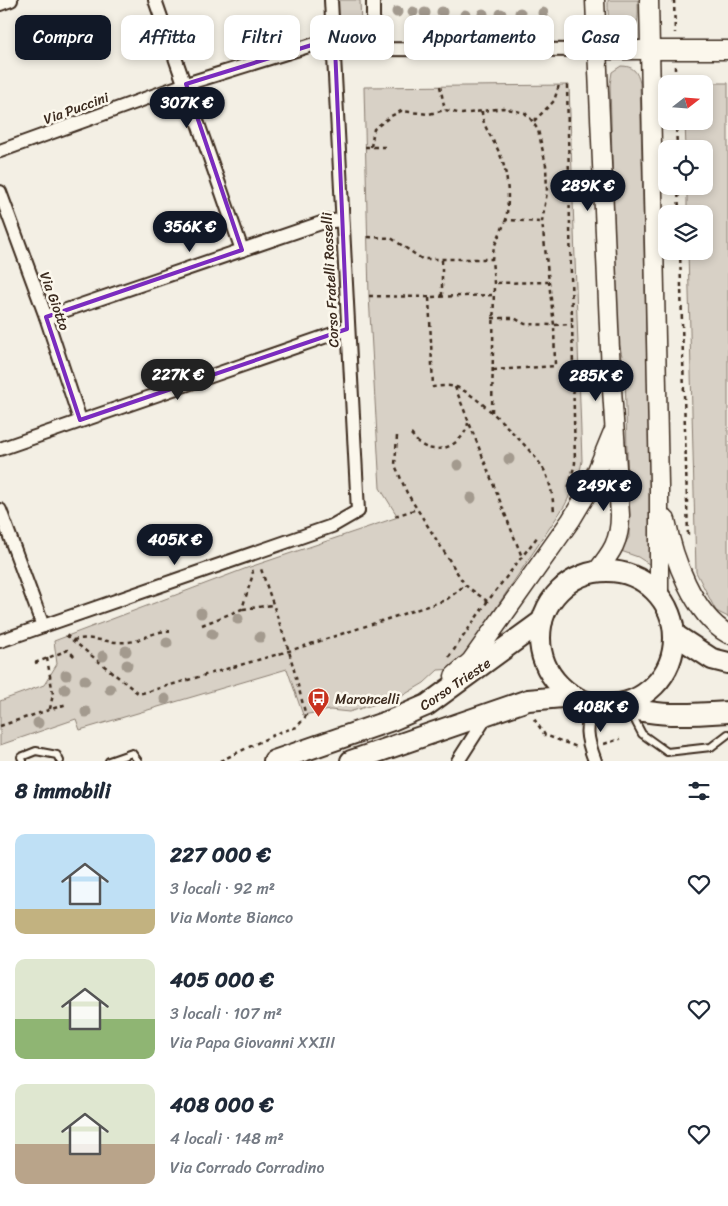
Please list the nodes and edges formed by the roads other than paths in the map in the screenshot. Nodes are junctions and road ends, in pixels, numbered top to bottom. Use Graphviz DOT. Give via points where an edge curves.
graph roads {
  1 [pos="11,0"];
  2 [pos="155,0"];
  3 [pos="331,0"];
  4 [pos="373,0"];
  5 [pos="595,0"];
  6 [pos="649,0"];
  7 [pos="0,4"];
  8 [pos="332,15"];
  9 [pos="373,15"];
  10 [pos="596,15"];
  11 [pos="310,46"];
  12 [pos="394,49"];
  13 [pos="564,50"];
  14 [pos="637,50"];
  15 [pos="650,50"];
  16 [pos="728,50"];
  17 [pos="336,60"];
  18 [pos="597,60"];
  19 [pos="186,84"];
  20 [pos="0,151"];
  21 [pos="0,192"];
  22 [pos="342,220"];
  23 [pos="242,250"];
  24 [pos="46,317"];
  25 [pos="347,329"];
  26 [pos="80,420"];
  27 [pos="614,429"];
  28 [pos="0,449"];
  29 [pos="659,485"];
  30 [pos="0,510"];
  31 [pos="596,572"];
  32 [pos="659,595"];
  33 [pos="542,621"];
  34 [pos="43,626"];
  35 [pos="674,634"];
  36 [pos="728,634"];
  37 [pos="0,641"];
  38 [pos="728,664"];
  39 [pos="574,696"];
  40 [pos="595,704"];
  41 [pos="427,705"];
  42 [pos="625,706"];
  43 [pos="728,712"];
  44 [pos="488,714"];
  45 [pos="728,734"];
  46 [pos="23,761"];
  47 [pos="60,761"];
  48 [pos="109,761"];
  49 [pos="138,761"];
  50 [pos="274,761"];
  51 [pos="351,761"];
  52 [pos="458,761"];
  53 [pos="595,761"];
  1 -- 7 [label="street"];
  2 -- 19 [label="street"];
  3 -- 8 [label="street, Corso Fratelli Rosselli"];
  4 -- 9 [label="street"];
  5 -- 10 [label="main road"];
  6 -- 15 [label="main road"];
  11 -- 19 [label="street, Via Puccini"];
  12 -- 13 [label="street, Via Puccini"];
  14 -- 15 [label="main road"];
  15 -- 16 [label="main road"];
  15 -- 29 [label="main road"];
  17 -- 22 [label="street, Corso Fratelli Rosselli"];
  18 -- 27 [label="main road"];
  19 -- 20 [label="street, Via Puccini"];
  19 -- 23 [label="street"];
  21 -- 24 [label="street, Via Giotto"];
  22 -- 23 [label="street" via="324,222"];
  22 -- 25 [label="street, Corso Fratelli Rosselli"];
  23 -- 24 [label="street"];
  24 -- 26 [label="street, Via Giotto"];
  25 -- 26 [label="street"];
  25 -- 34 [label="street, Corso Fratelli Rosselli" via="358,511 332,526 255,558"];
  26 -- 28 [label="street"];
  27 -- 31 [label="main road" via="620,532"];
  27 -- 41 [label="main road" via="589,490 571,520 471,660"];
  29 -- 32 [label="main road"];
  29 -- 36 [label="main road" via="669,538 682,574 702,610"];
  30 -- 34 [label="street"];
  31 -- 32 [label="main road" via="620,572 640,580"];
  31 -- 33 [label="main road" via="564,587 552,599"];
  32 -- 35 [label="main road" via="669,611"];
  33 -- 39 [label="main road" via="541,651 545,663 562,687"];
  33 -- 41 [label="main road, Corso Trieste"];
  34 -- 37 [label="street"];
  35 -- 38 [label="main road" via="712,659"];
  35 -- 42 [label="main road" via="673,651 662,677"];
  39 -- 40 [label="main road"];
  39 -- 44 [label="main road, Corso Trieste" via="528,700"];
  40 -- 42 [label="main road"];
  40 -- 53 [label="street" via="587,722 587,742"];
  41 -- 50 [label="main road, Corso Trieste"];
  42 -- 43 [label="main road" via="645,711"];
  42 -- 45 [label="lane" via="642,734 667,752 711,747"];
  44 -- 51 [label="main road, Corso Trieste"];
  44 -- 52 [label="street"];
  46 -- 47 [label="lane" via="21,757 36,751 56,755"];
  48 -- 49 [label="lane" via="132,753"];
}
